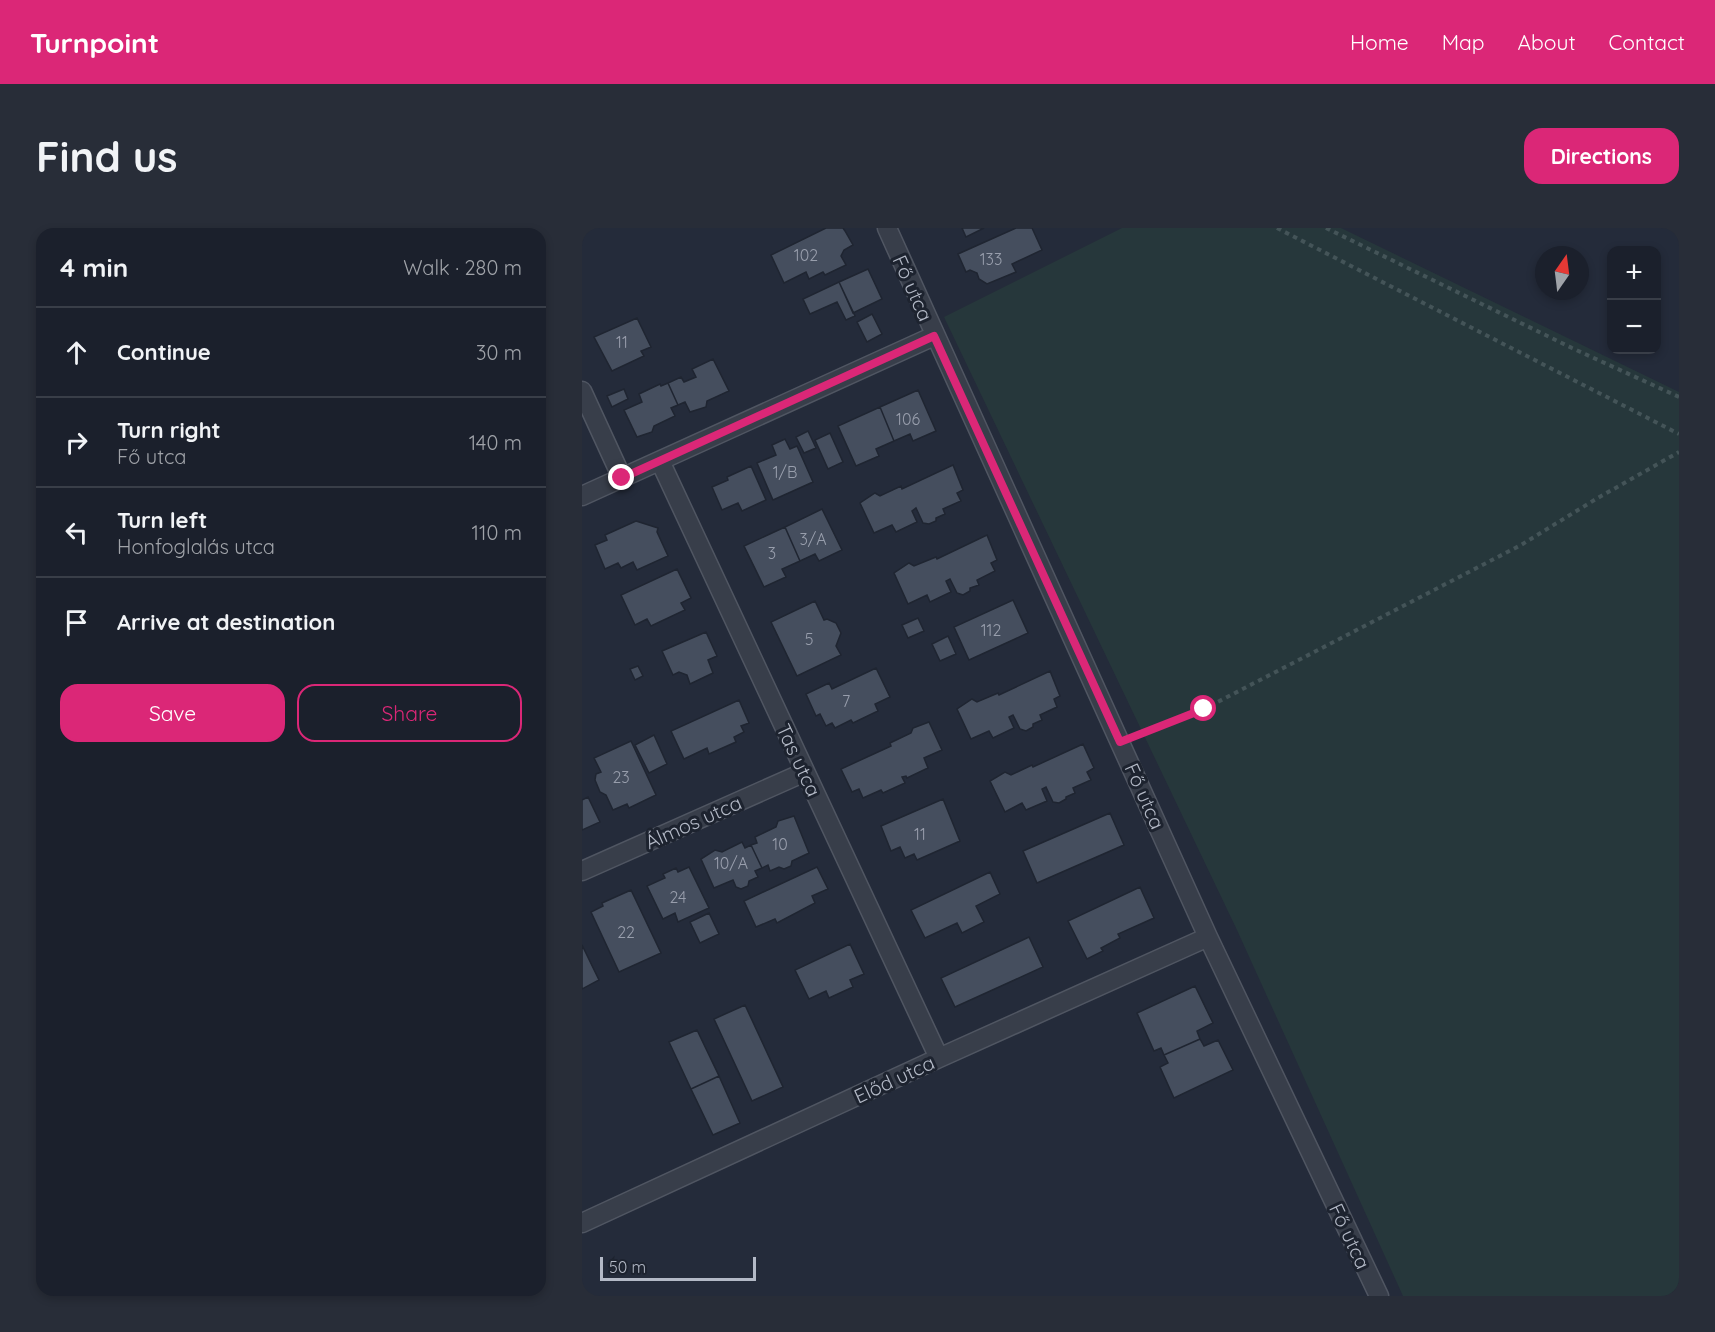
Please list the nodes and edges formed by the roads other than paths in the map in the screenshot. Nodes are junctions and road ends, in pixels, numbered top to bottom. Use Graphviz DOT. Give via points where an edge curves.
graph roads {
  1 [pos="887,228"];
  2 [pos="934,336"];
  3 [pos="582,391"];
  4 [pos="660,461"];
  5 [pos="622,478"];
  6 [pos="582,496"];
  7 [pos="805,772"];
  8 [pos="582,871"];
  9 [pos="1208,937"];
  10 [pos="939,1058"];
  11 [pos="582,1223"];
  12 [pos="1379,1296"];
  1 -- 2 [label="street, Fő utca"];
  2 -- 4 [label="street"];
  2 -- 9 [label="street, Fő utca"];
  3 -- 5 [label="street"];
  4 -- 5 [label="street"];
  4 -- 7 [label="street, Tas utca"];
  5 -- 6 [label="street"];
  7 -- 8 [label="street, Álmos utca"];
  7 -- 10 [label="street, Tas utca"];
  9 -- 10 [label="street, Előd utca"];
  9 -- 12 [label="street, Fő utca"];
  10 -- 11 [label="street, Előd utca"];
}
